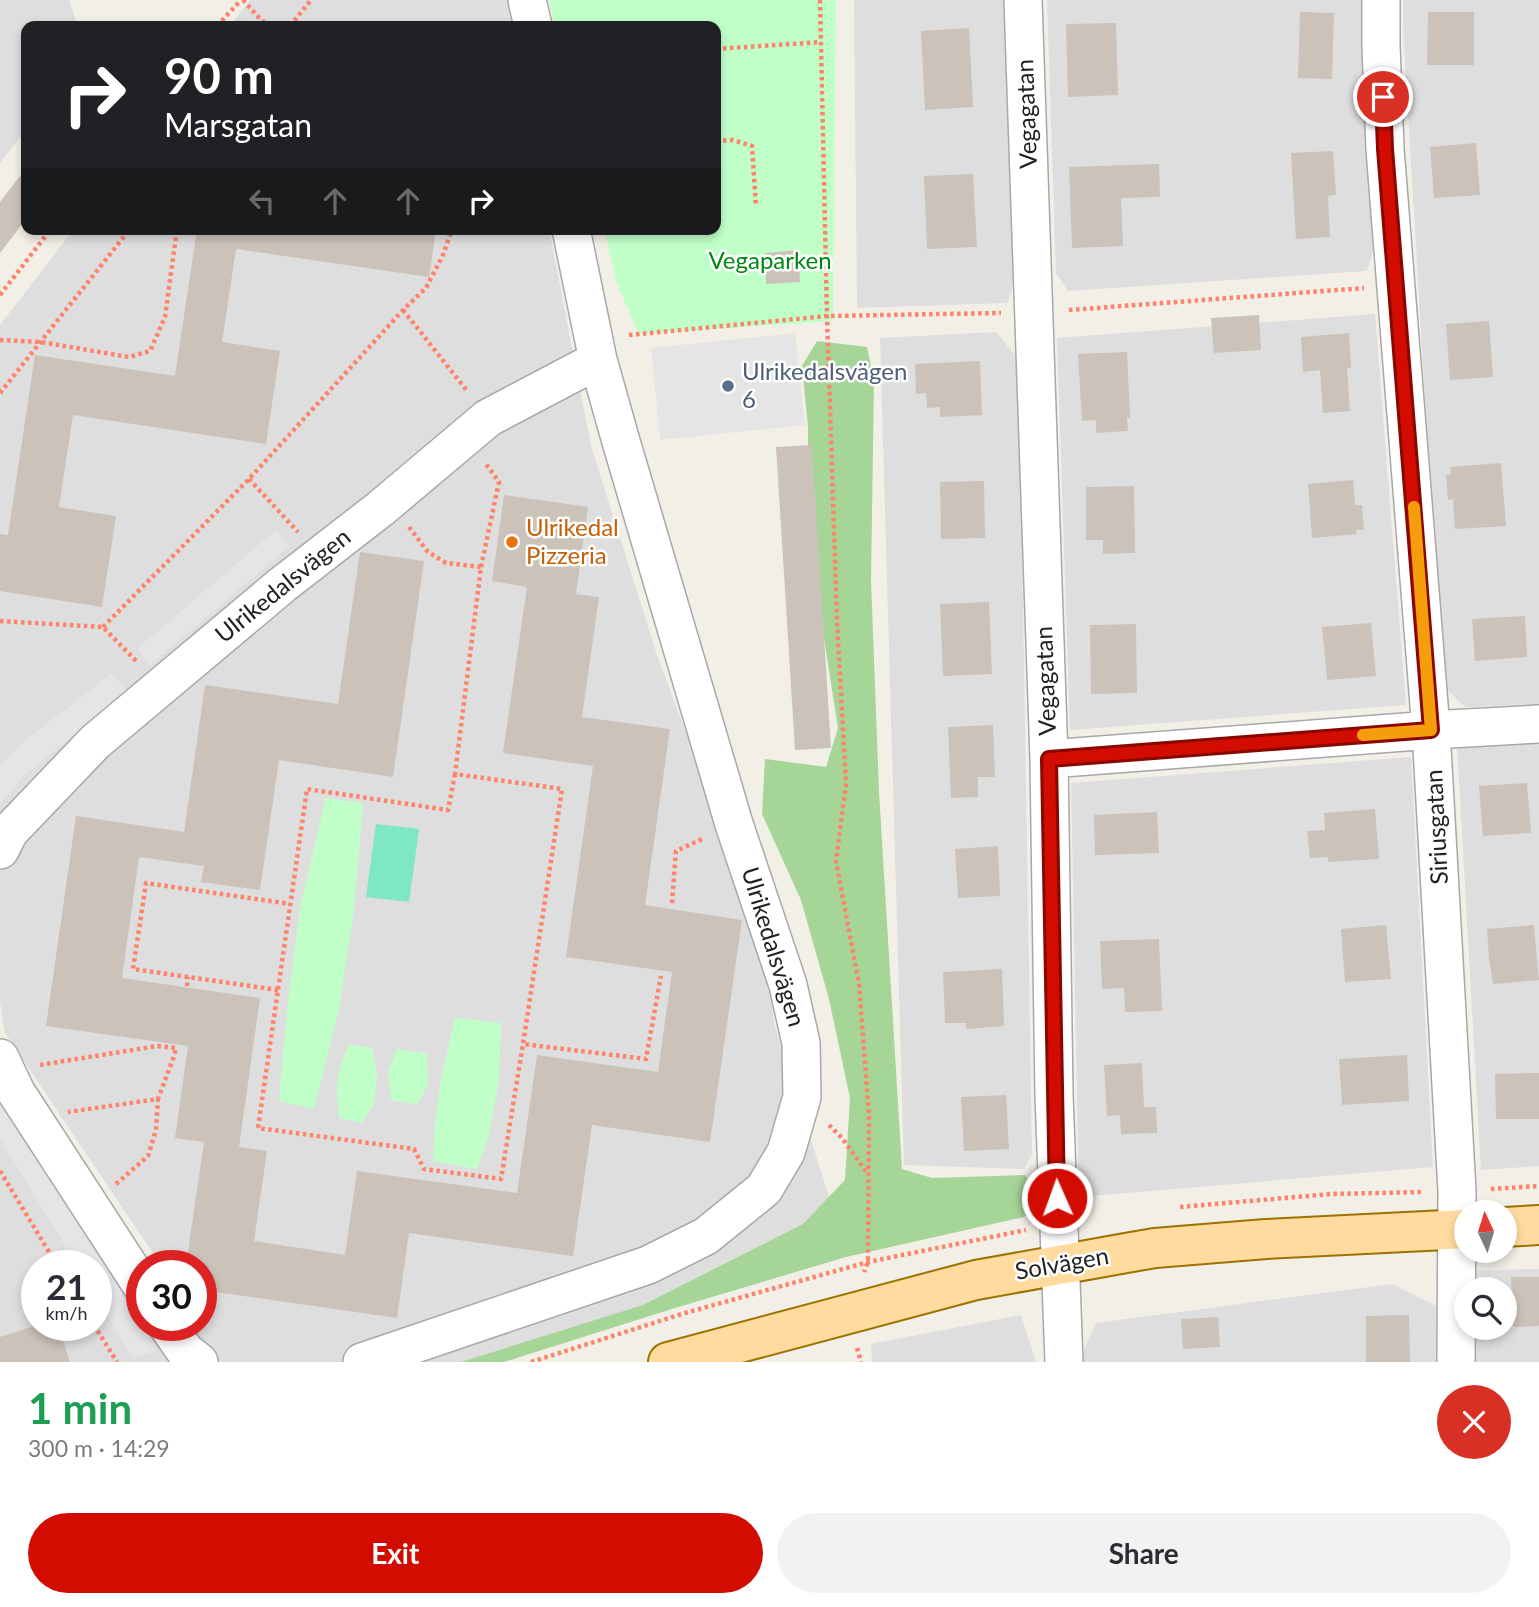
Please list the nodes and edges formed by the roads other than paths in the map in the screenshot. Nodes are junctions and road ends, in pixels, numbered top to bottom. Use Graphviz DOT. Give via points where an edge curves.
graph roads {
  1 [pos="527,0"];
  2 [pos="1023,0"];
  3 [pos="1381,0"];
  4 [pos="532,21"];
  5 [pos="572,235"];
  6 [pos="596,349"];
  7 [pos="1539,724"];
  8 [pos="1431,730"];
  9 [pos="1049,759"];
  10 [pos="0,850"];
  11 [pos="4,1066"];
  12 [pos="1458,1200"];
  13 [pos="1539,1225"];
  14 [pos="1517,1226"];
  15 [pos="1454,1229"];
  16 [pos="126,1261"];
  17 [pos="1059,1264"];
  18 [pos="1460,1264"];
  19 [pos="177,1341"];
  20 [pos="199,1362"];
  21 [pos="362,1362"];
  22 [pos="668,1362"];
  23 [pos="1064,1362"];
  24 [pos="1456,1362"];
  1 -- 4 [label="street"];
  2 -- 9 [label="street, Vegagatan"];
  3 -- 8 [label="street, Siriusgatan" via="1385,149"];
  5 -- 6 [label="street, Ulrikedalsvägen"];
  6 -- 10 [label="street, Ulrikedalsvägen" via="488,418 95,742 9,832"];
  6 -- 21 [label="street, Ulrikedalsvägen" via="734,824 788,985 801,1043 802,1097 786,1152 764,1189 706,1236 648,1265"];
  7 -- 8 [label="street"];
  8 -- 9 [label="street"];
  8 -- 12 [label="street, Siriusgatan"];
  9 -- 17 [label="street, Vegagatan"];
  11 -- 16 [label="street" via="16,1092"];
  13 -- 14 [label="main road"];
  15 -- 17 [label="main road, Solvägen" via="1155,1248"];
  17 -- 22 [label="main road, Solvägen" via="976,1279"];
  17 -- 23 [label="street, Vegagatan"];
  18 -- 24 [label="street, Siriusgatan"];
  19 -- 20 [label="street"];
}
